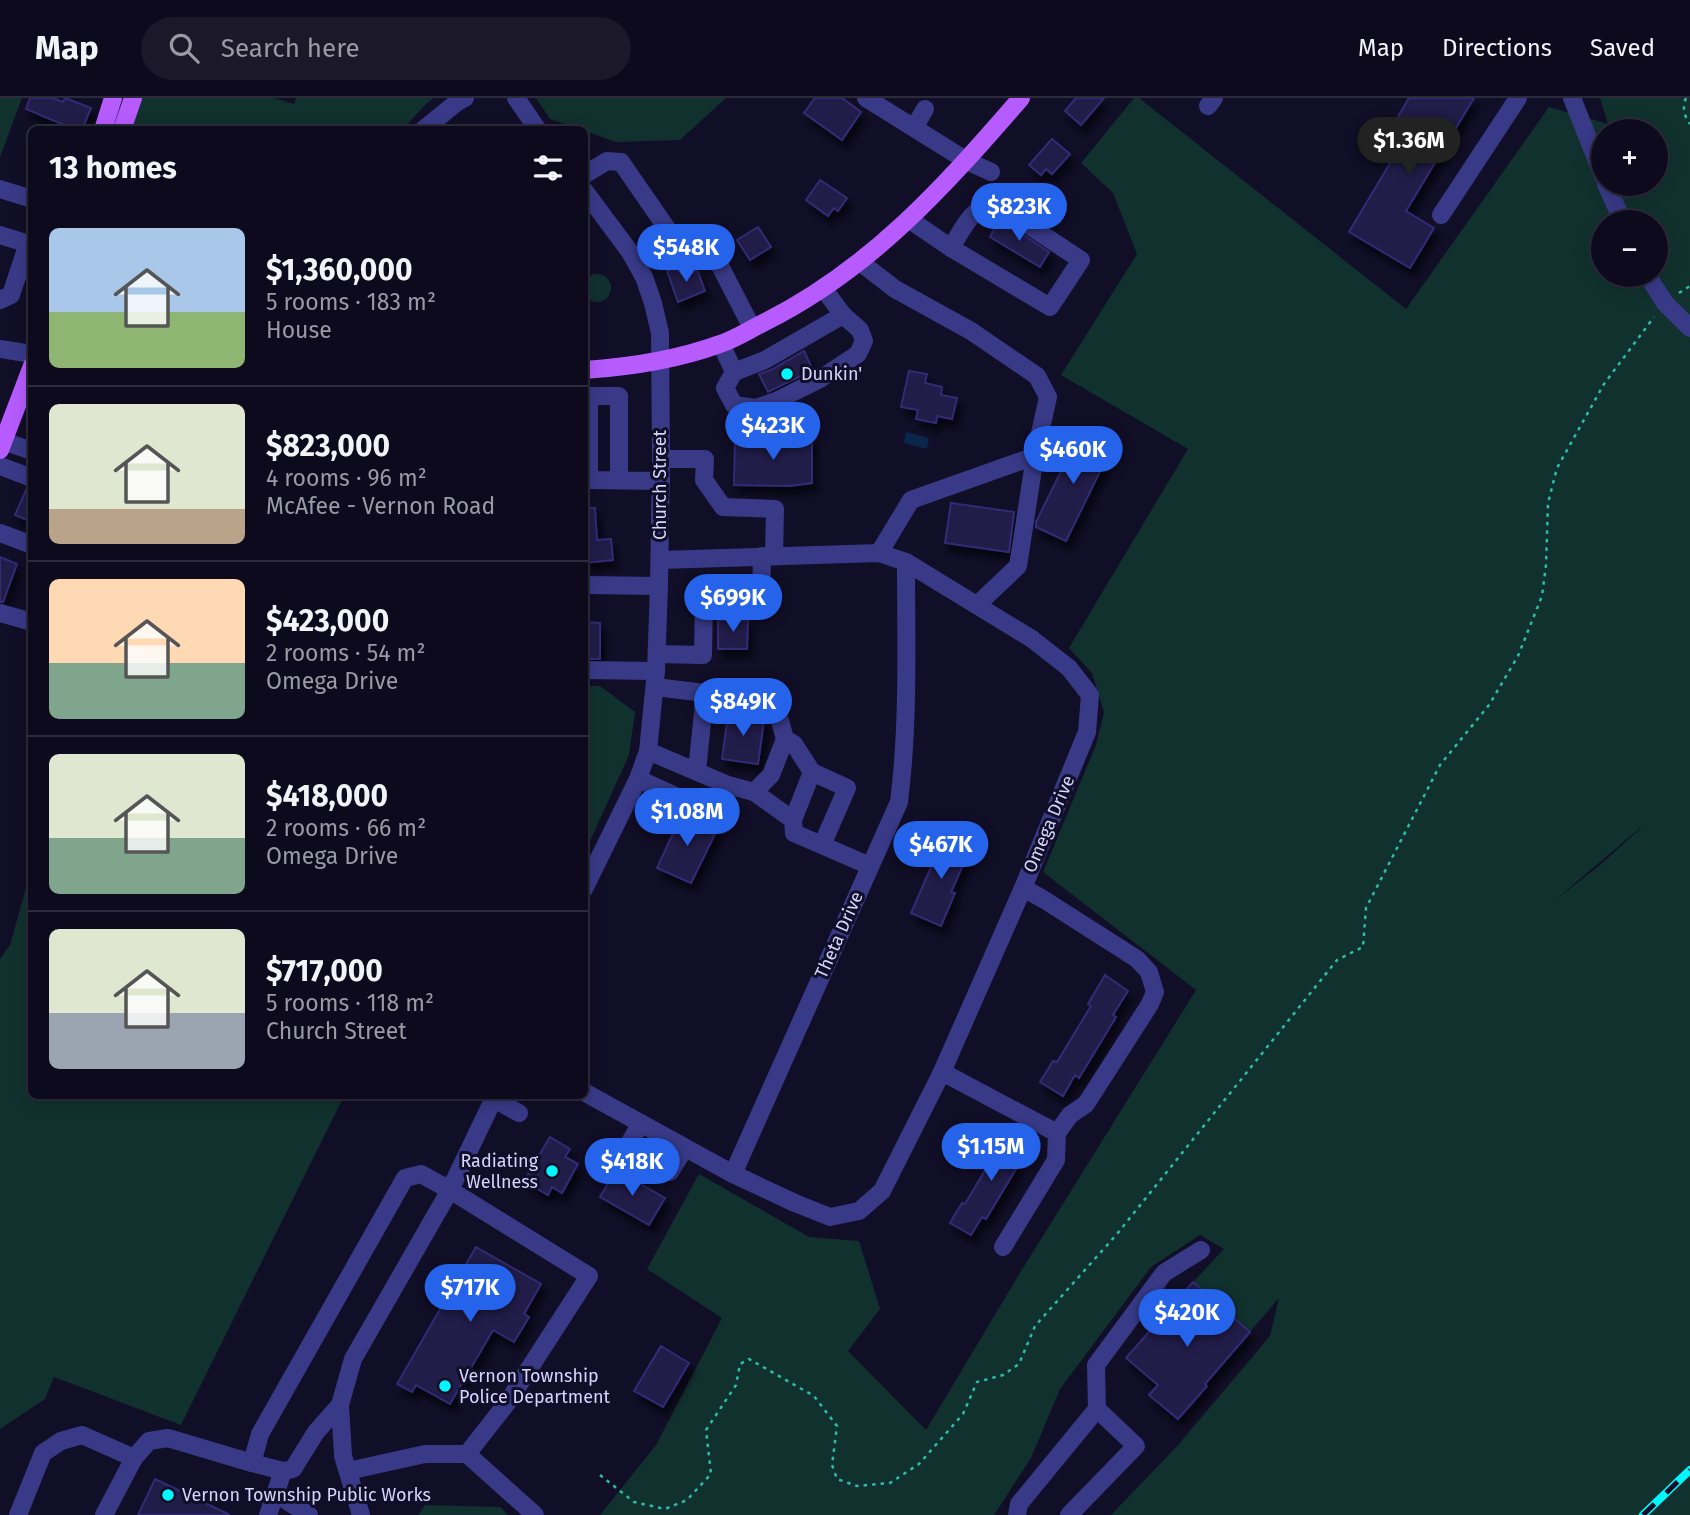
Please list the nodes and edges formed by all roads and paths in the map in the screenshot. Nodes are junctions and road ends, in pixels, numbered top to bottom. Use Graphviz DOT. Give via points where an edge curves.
graph roads {
  1 [pos="113,98"];
  2 [pos="133,98"];
  3 [pos="465,98"];
  4 [pos="516,98"];
  5 [pos="866,98"];
  6 [pos="1021,98"];
  7 [pos="1518,98"];
  8 [pos="1572,98"];
  9 [pos="1686,98"];
  10 [pos="925,109"];
  11 [pos="1690,124"];
  12 [pos="104,126"];
  13 [pos="123,126"];
  14 [pos="428,126"];
  15 [pos="535,126"];
  16 [pos="914,128"];
  17 [pos="1591,146"];
  18 [pos="967,161"];
  19 [pos="991,172"];
  20 [pos="588,173"];
  21 [pos="0,189"];
  22 [pos="588,195"];
  23 [pos="28,198"];
  24 [pos="1441,215"];
  25 [pos="910,220"];
  26 [pos="0,235"];
  27 [pos="28,243"];
  28 [pos="951,248"];
  29 [pos="28,249"];
  30 [pos="717,260"];
  31 [pos="860,262"];
  32 [pos="687,264"];
  33 [pos="1655,287"];
  34 [pos="823,288"];
  35 [pos="0,300"];
  36 [pos="1665,303"];
  37 [pos="843,315"];
  38 [pos="1690,327"];
  39 [pos="752,328"];
  40 [pos="722,344"];
  41 [pos="0,349"];
  42 [pos="28,353"];
  43 [pos="661,360"];
  44 [pos="588,370"];
  45 [pos="734,372"];
  46 [pos="28,376"];
  47 [pos="1,447"];
  48 [pos="28,450"];
  49 [pos="1035,456"];
  50 [pos="661,458"];
  51 [pos="0,466"];
  52 [pos="28,476"];
  53 [pos="619,480"];
  54 [pos="661,481"];
  55 [pos="0,533"];
  56 [pos="28,544"];
  57 [pos="879,553"];
  58 [pos="768,556"];
  59 [pos="660,560"];
  60 [pos="906,562"];
  61 [pos="588,585"];
  62 [pos="659,586"];
  63 [pos="978,605"];
  64 [pos="0,613"];
  65 [pos="28,621"];
  66 [pos="588,670"];
  67 [pos="656,671"];
  68 [pos="705,693"];
  69 [pos="739,703"];
  70 [pos="761,707"];
  71 [pos="785,739"];
  72 [pos="649,751"];
  73 [pos="697,771"];
  74 [pos="812,772"];
  75 [pos="638,779"];
  76 [pos="754,792"];
  77 [pos="722,817"];
  78 [pos="793,820"];
  79 [pos="822,845"];
  80 [pos="870,866"];
  81 [pos="588,881"];
  82 [pos="1023,888"];
  83 [pos="942,1072"];
  84 [pos="588,1094"];
  85 [pos="494,1099"];
  86 [pos="498,1099"];
  87 [pos="519,1114"];
  88 [pos="641,1123"];
  89 [pos="1057,1133"];
  90 [pos="685,1148"];
  91 [pos="733,1174"];
  92 [pos="450,1190"];
  93 [pos="1003,1247"];
  94 [pos="1201,1250"];
  95 [pos="340,1405"];
  96 [pos="1097,1409"];
  97 [pos="467,1454"];
  98 [pos="134,1458"];
  99 [pos="252,1463"];
  100 [pos="283,1471"];
  101 [pos="348,1471"];
  102 [pos="600,1475"];
  103 [pos="276,1494"];
  104 [pos="18,1515"];
  105 [pos="104,1515"];
  106 [pos="268,1515"];
  107 [pos="309,1515"];
  108 [pos="361,1515"];
  109 [pos="535,1515"];
  110 [pos="1017,1515"];
  111 [pos="1069,1515"];
  1 -- 12 [label="main road"];
  2 -- 13 [label="main road"];
  3 -- 14 [label="street"];
  4 -- 15 [label="street"];
  5 -- 16 [label="street" via="883,118"];
  6 -- 18 [label="main road"];
  7 -- 24 [label="street"];
  8 -- 17 [label="street"];
  9 -- 11 [label="path" via="1684,109"];
  10 -- 16 [label="street"];
  16 -- 18 [label="street"];
  18 -- 19 [label="street"];
  18 -- 25 [label="main road"];
  20 -- 32 [label="street" via="607,161 621,162"];
  21 -- 23 [label="street"];
  22 -- 43 [label="street, Church Street" via="643,277 660,333"];
  25 -- 28 [label="street"];
  25 -- 31 [label="main road"];
  26 -- 27 [label="street"];
  28 -- 28 [label="street" via="975,211 986,206 1001,208 1081,260 1050,307"];
  29 -- 35 [label="street" via="10,295"];
  30 -- 39 [label="street"];
  31 -- 34 [label="main road"];
  31 -- 49 [label="street" via="895,289 971,331 1037,376 1048,397"];
  33 -- 36 [label="street"];
  34 -- 37 [label="street"];
  34 -- 39 [label="main road"];
  36 -- 38 [label="street"];
  36 -- 102 [label="path" via="1604,384 1557,468 1548,503 1542,596 1518,656 1489,705 1440,765 1366,908 1363,947 1337,960 1117,1234 1035,1326 1019,1364 1003,1375 977,1382 963,1414 919,1464 890,1483 858,1486 837,1479 832,1465 837,1426 814,1396 749,1359 740,1364 736,1385 706,1430 710,1474 687,1500 665,1509 634,1502"];
  37 -- 45 [label="street" via="765,360"];
  37 -- 45 [label="street" via="860,330 864,341 858,354 820,379 756,408 734,405 725,388"];
  39 -- 40 [label="main road"];
  40 -- 43 [label="main road"];
  40 -- 45 [label="street"];
  41 -- 42 [label="street"];
  43 -- 44 [label="main road"];
  43 -- 50 [label="street, Church Street"];
  46 -- 47 [label="main road"];
  47 -- 48 [label="street"];
  49 -- 57 [label="street" via="911,500"];
  49 -- 63 [label="street" via="1017,566"];
  50 -- 54 [label="street, Church Street"];
  50 -- 58 [label="street" via="705,459 704,481 723,507 775,509"];
  51 -- 52 [label="street"];
  53 -- 53 [label="street" via="589,480 589,396 620,396"];
  53 -- 54 [label="street"];
  54 -- 59 [label="street, Church Street"];
  55 -- 56 [label="street"];
  57 -- 58 [label="street, Omega Drive"];
  57 -- 60 [label="street, Omega Drive"];
  58 -- 59 [label="street, Omega Drive"];
  58 -- 67 [label="street" via="761,600 704,600 703,655"];
  59 -- 62 [label="street, Church Street"];
  60 -- 63 [label="street, Omega Drive"];
  60 -- 80 [label="street, Theta Drive" via="904,763 899,802"];
  61 -- 62 [label="street"];
  62 -- 67 [label="street, Church Street"];
  63 -- 82 [label="street, Omega Drive" via="1069,668 1090,695 1087,732"];
  64 -- 65 [label="street"];
  66 -- 67 [label="street"];
  67 -- 68 [label="street"];
  67 -- 72 [label="street, Church Street"];
  68 -- 69 [label="street"];
  68 -- 73 [label="street"];
  70 -- 71 [label="street" via="772,708"];
  71 -- 74 [label="street" via="794,744"];
  71 -- 76 [label="street" via="771,775"];
  72 -- 73 [label="street"];
  72 -- 75 [label="street, Church Street"];
  73 -- 76 [label="street"];
  74 -- 78 [label="street"];
  74 -- 79 [label="street" via="847,788"];
  75 -- 77 [label="street"];
  75 -- 81 [label="street, Church Street"];
  76 -- 78 [label="street"];
  78 -- 79 [label="street" via="794,832"];
  79 -- 80 [label="street"];
  80 -- 91 [label="street, Theta Drive"];
  82 -- 83 [label="street, Omega Drive"];
  82 -- 89 [label="street" via="1136,959 1149,972 1155,992 1086,1104 1070,1115"];
  83 -- 89 [label="street"];
  83 -- 91 [label="street, Omega Drive" via="882,1191 859,1211 830,1217"];
  84 -- 88 [label="street, Omega Drive"];
  85 -- 92 [label="street"];
  86 -- 87 [label="street"];
  88 -- 90 [label="street, Omega Drive"];
  88 -- 90 [label="street" via="627,1147 670,1172"];
  89 -- 93 [label="street" via="1056,1160"];
  90 -- 91 [label="street, Omega Drive"];
  92 -- 95 [label="street" via="353,1359"];
  92 -- 97 [label="street" via="589,1276 507,1403"];
  92 -- 99 [label="street" via="421,1174 405,1178 261,1434"];
  94 -- 96 [label="street" via="1164,1273 1096,1365"];
  95 -- 100 [label="street" via="293,1469"];
  95 -- 101 [label="street"];
  96 -- 110 [label="street" via="1019,1504"];
  96 -- 111 [label="street" via="1136,1447"];
  97 -- 101 [label="street" via="425,1454"];
  97 -- 109 [label="street"];
  98 -- 99 [label="street" via="149,1441 168,1438"];
  98 -- 104 [label="street" via="82,1435 61,1441 43,1453"];
  98 -- 105 [label="street"];
  99 -- 100 [label="street"];
  100 -- 103 [label="street"];
  101 -- 108 [label="street"];
  103 -- 106 [label="street"];
  103 -- 107 [label="street"];
}
